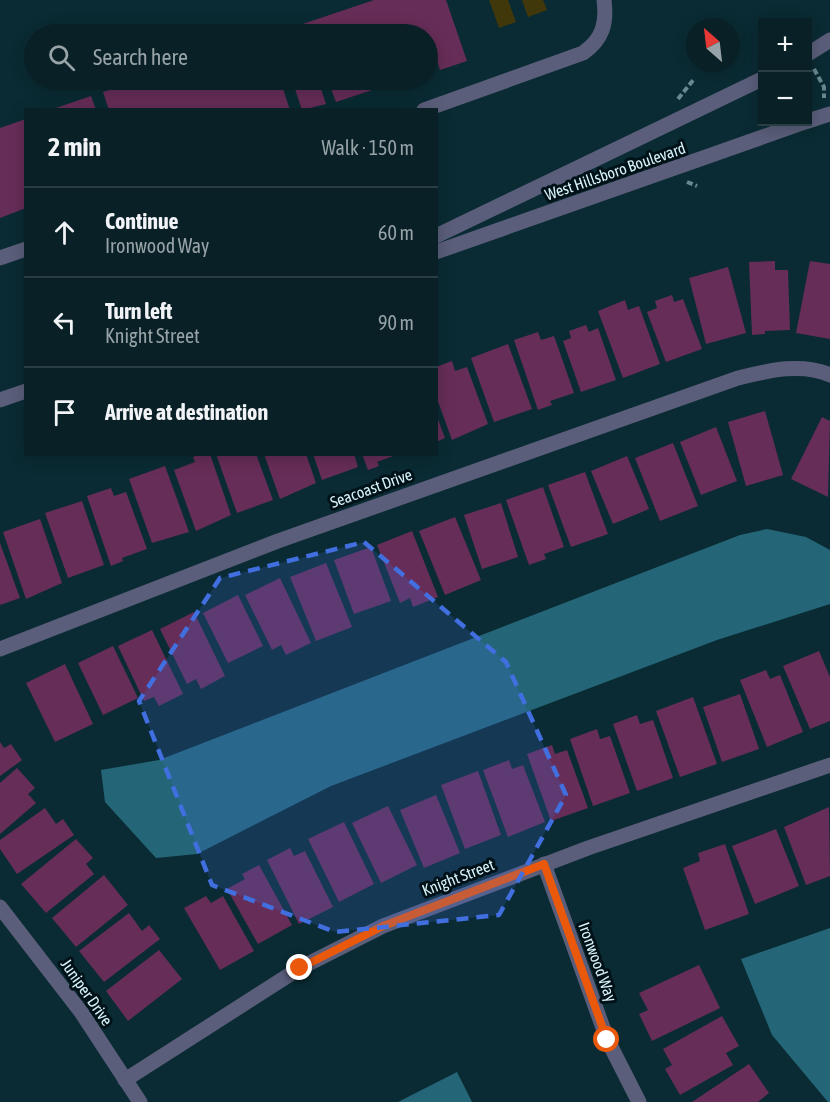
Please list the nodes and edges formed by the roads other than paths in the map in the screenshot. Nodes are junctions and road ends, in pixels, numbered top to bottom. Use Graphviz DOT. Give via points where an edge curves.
graph roads {
  1 [pos="604,0"];
  2 [pos="830,40"];
  3 [pos="812,59"];
  4 [pos="758,80"];
  5 [pos="430,108"];
  6 [pos="830,114"];
  7 [pos="812,119"];
  8 [pos="792,126"];
  9 [pos="438,235"];
  10 [pos="24,250"];
  11 [pos="438,251"];
  12 [pos="0,258"];
  13 [pos="830,375"];
  14 [pos="24,392"];
  15 [pos="0,400"];
  16 [pos="0,649"];
  17 [pos="830,765"];
  18 [pos="544,864"];
  19 [pos="0,907"];
  20 [pos="125,1080"];
  21 [pos="140,1102"];
  22 [pos="639,1102"];
  1 -- 5 [label="street" via="604,26 598,40 574,57"];
  2 -- 3 [label="street"];
  4 -- 9 [label="street, West Hillsboro Boulevard"];
  6 -- 7 [label="street, West Hillsboro Boulevard"];
  8 -- 11 [label="street, West Hillsboro Boulevard"];
  10 -- 12 [label="street"];
  13 -- 16 [label="street, Seacoast Drive" via="796,369 738,378 278,541"];
  14 -- 15 [label="street"];
  17 -- 18 [label="street, Knight Street"];
  18 -- 20 [label="street, Knight Street" via="424,908 340,946 266,988"];
  18 -- 22 [label="street, Ironwood Way" via="607,1040"];
  19 -- 20 [label="street, Juniper Drive" via="74,1004"];
  20 -- 21 [label="street, Juniper Drive"];
}
